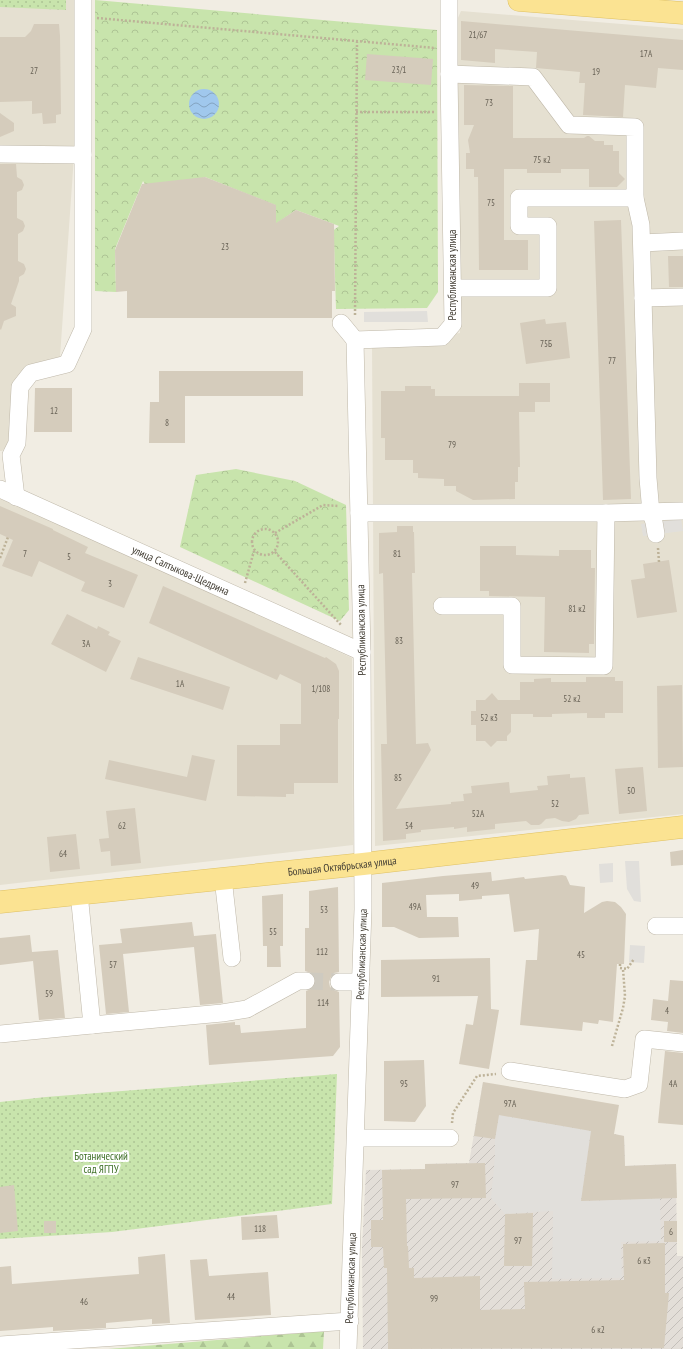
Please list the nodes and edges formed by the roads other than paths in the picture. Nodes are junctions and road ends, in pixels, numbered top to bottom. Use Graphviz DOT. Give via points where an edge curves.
graph roads {
  1 [pos="83,0"];
  2 [pos="449,0"];
  3 [pos="519,0"];
  4 [pos="683,13"];
  5 [pos="449,74"];
  6 [pos="0,154"];
  7 [pos="83,155"];
  8 [pos="635,198"];
  9 [pos="683,241"];
  10 [pos="642,243"];
  11 [pos="453,288"];
  12 [pos="683,297"];
  13 [pos="643,298"];
  14 [pos="341,323"];
  15 [pos="355,340"];
  16 [pos="0,489"];
  17 [pos="16,497"];
  18 [pos="359,512"];
  19 [pos="651,512"];
  20 [pos="683,512"];
  21 [pos="606,513"];
  22 [pos="656,534"];
  23 [pos="442,606"];
  24 [pos="362,652"];
  25 [pos="683,827"];
  26 [pos="363,864"];
  27 [pos="224,878"];
  28 [pos="79,893"];
  29 [pos="0,902"];
  30 [pos="656,926"];
  31 [pos="683,926"];
  32 [pos="232,958"];
  33 [pos="306,982"];
  34 [pos="339,982"];
  35 [pos="361,982"];
  36 [pos="92,1024"];
  37 [pos="0,1034"];
  38 [pos="683,1043"];
  39 [pos="510,1072"];
  40 [pos="356,1138"];
  41 [pos="450,1138"];
  42 [pos="350,1321"];
  43 [pos="0,1345"];
  44 [pos="348,1349"];
  1 -- 7 [label="street"];
  2 -- 5 [label="street, Республиканская улица"];
  3 -- 4 [label="main road"];
  5 -- 8 [label="street" via="533,77 569,125 635,127"];
  5 -- 11 [label="street, Республиканская улица"];
  6 -- 7 [label="street"];
  7 -- 17 [label="street" via="83,329 67,364 31,373 20,387 17,443 12,455"];
  8 -- 10 [label="street"];
  8 -- 11 [label="street" via="519,198 519,226 548,226 548,288"];
  9 -- 10 [label="street"];
  10 -- 13 [label="street"];
  11 -- 15 [label="street, Республиканская улица" via="453,324 442,337"];
  12 -- 13 [label="street"];
  13 -- 19 [label="street"];
  14 -- 15 [label="street"];
  15 -- 18 [label="street, Республиканская улица"];
  16 -- 17 [label="street, улица Салтыкова-Щедрина"];
  17 -- 24 [label="street, улица Салтыкова-Щедрина"];
  18 -- 21 [label="street"];
  18 -- 24 [label="street, Республиканская улица"];
  19 -- 20 [label="street"];
  19 -- 21 [label="street"];
  19 -- 22 [label="street"];
  21 -- 23 [label="street" via="604,666 512,665 512,606"];
  24 -- 26 [label="street, Республиканская улица"];
  25 -- 26 [label="main road, Большая Октябрьская улица"];
  26 -- 27 [label="main road, Большая Октябрьская улица"];
  26 -- 35 [label="street, Республиканская улица"];
  27 -- 28 [label="main road, Большая Октябрьская улица"];
  27 -- 32 [label="street"];
  28 -- 29 [label="main road, Большая Октябрьская улица"];
  28 -- 36 [label="street"];
  30 -- 31 [label="street"];
  33 -- 36 [label="street" via="298,982 248,1009"];
  34 -- 35 [label="street"];
  35 -- 40 [label="street, Республиканская улица"];
  36 -- 37 [label="street"];
  38 -- 39 [label="street" via="644,1039 639,1084 625,1089"];
  40 -- 41 [label="street"];
  40 -- 42 [label="street, Республиканская улица"];
  42 -- 43 [label="street"];
  42 -- 44 [label="street, Республиканская улица"];
}
